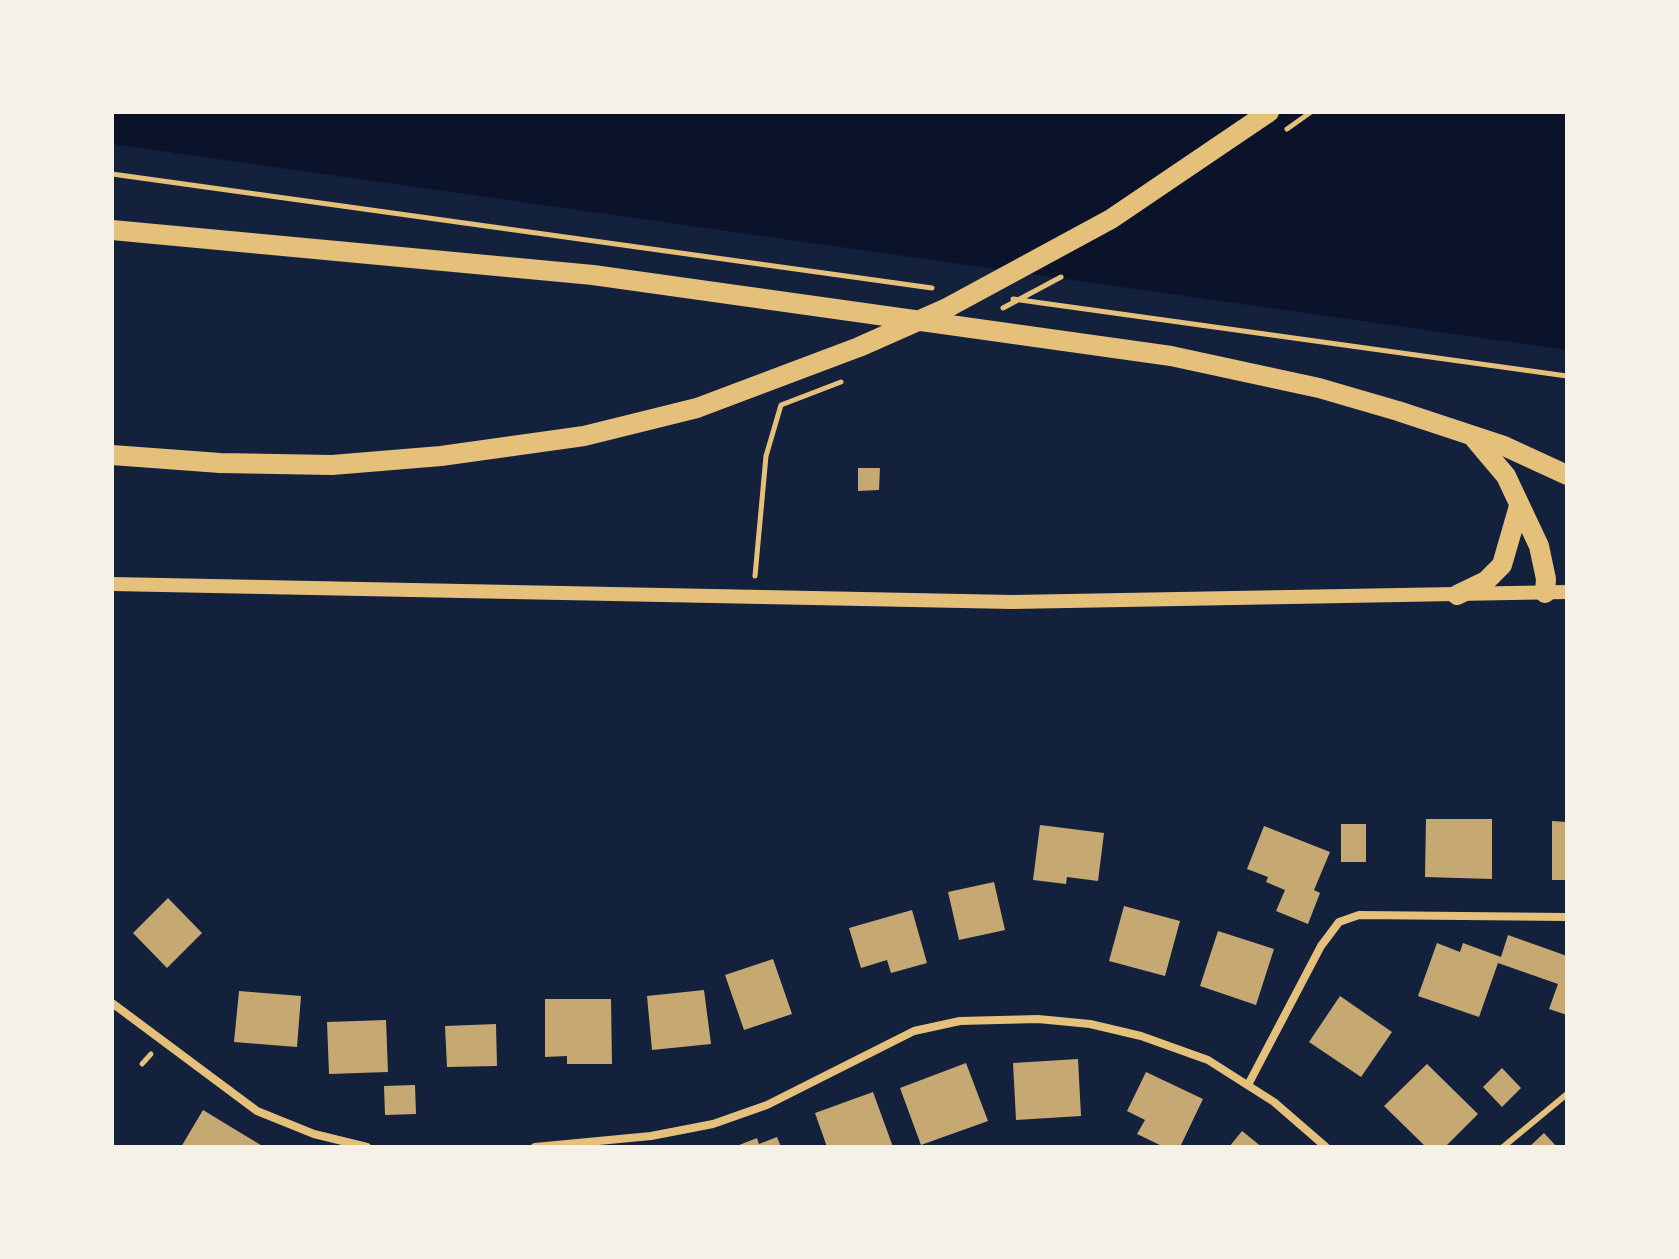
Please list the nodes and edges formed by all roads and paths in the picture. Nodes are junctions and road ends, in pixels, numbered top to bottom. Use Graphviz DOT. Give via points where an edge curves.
graph roads {
  1 [pos="1269,112"];
  2 [pos="112,174"];
  3 [pos="112,230"];
  4 [pos="940,289"];
  5 [pos="1002,298"];
  6 [pos="1567,376"];
  7 [pos="822,391"];
  8 [pos="1474,438"];
  9 [pos="112,444"];
  10 [pos="112,455"];
  11 [pos="145,459"];
  12 [pos="1559,471"];
  13 [pos="1567,491"];
  14 [pos="1519,506"];
  15 [pos="112,584"];
  16 [pos="1567,592"];
  17 [pos="1545,593"];
  18 [pos="1457,595"];
  19 [pos="753,597"];
  20 [pos="1567,917"];
  21 [pos="112,1003"];
  22 [pos="1249,1083"];
  23 [pos="1567,1094"];
  24 [pos="367,1147"];
  25 [pos="535,1147"];
  26 [pos="1326,1147"];
  27 [pos="1503,1147"];
  1 -- 11 [label="main road" via="1111,219 945,309 697,408 584,436 441,456 332,465"];
  2 -- 4 [label="path"];
  3 -- 8 [label="main road" via="593,275 1022,332 1171,356 1319,388"];
  5 -- 6 [label="path"];
  7 -- 19 [label="path" via="781,405 766,456"];
  8 -- 12 [label="main road"];
  8 -- 14 [label="main road" via="1506,476"];
  9 -- 11 [label="main road"];
  10 -- 11 [label="main road"];
  12 -- 13 [label="main road"];
  14 -- 17 [label="main road" via="1539,546"];
  14 -- 18 [label="main road" via="1502,565 1486,581"];
  15 -- 19 [label="street"];
  16 -- 17 [label="street"];
  17 -- 18 [label="street"];
  18 -- 19 [label="street" via="1104,602"];
  20 -- 22 [label="street" via="1359,915 1339,922 1321,946"];
  21 -- 24 [label="street" via="257,1111 314,1134"];
  22 -- 25 [label="street" via="1208,1060 1090,1024 960,1021 914,1031 767,1105 713,1124"];
  22 -- 26 [label="street"];
  23 -- 27 [label="lane"];
}
